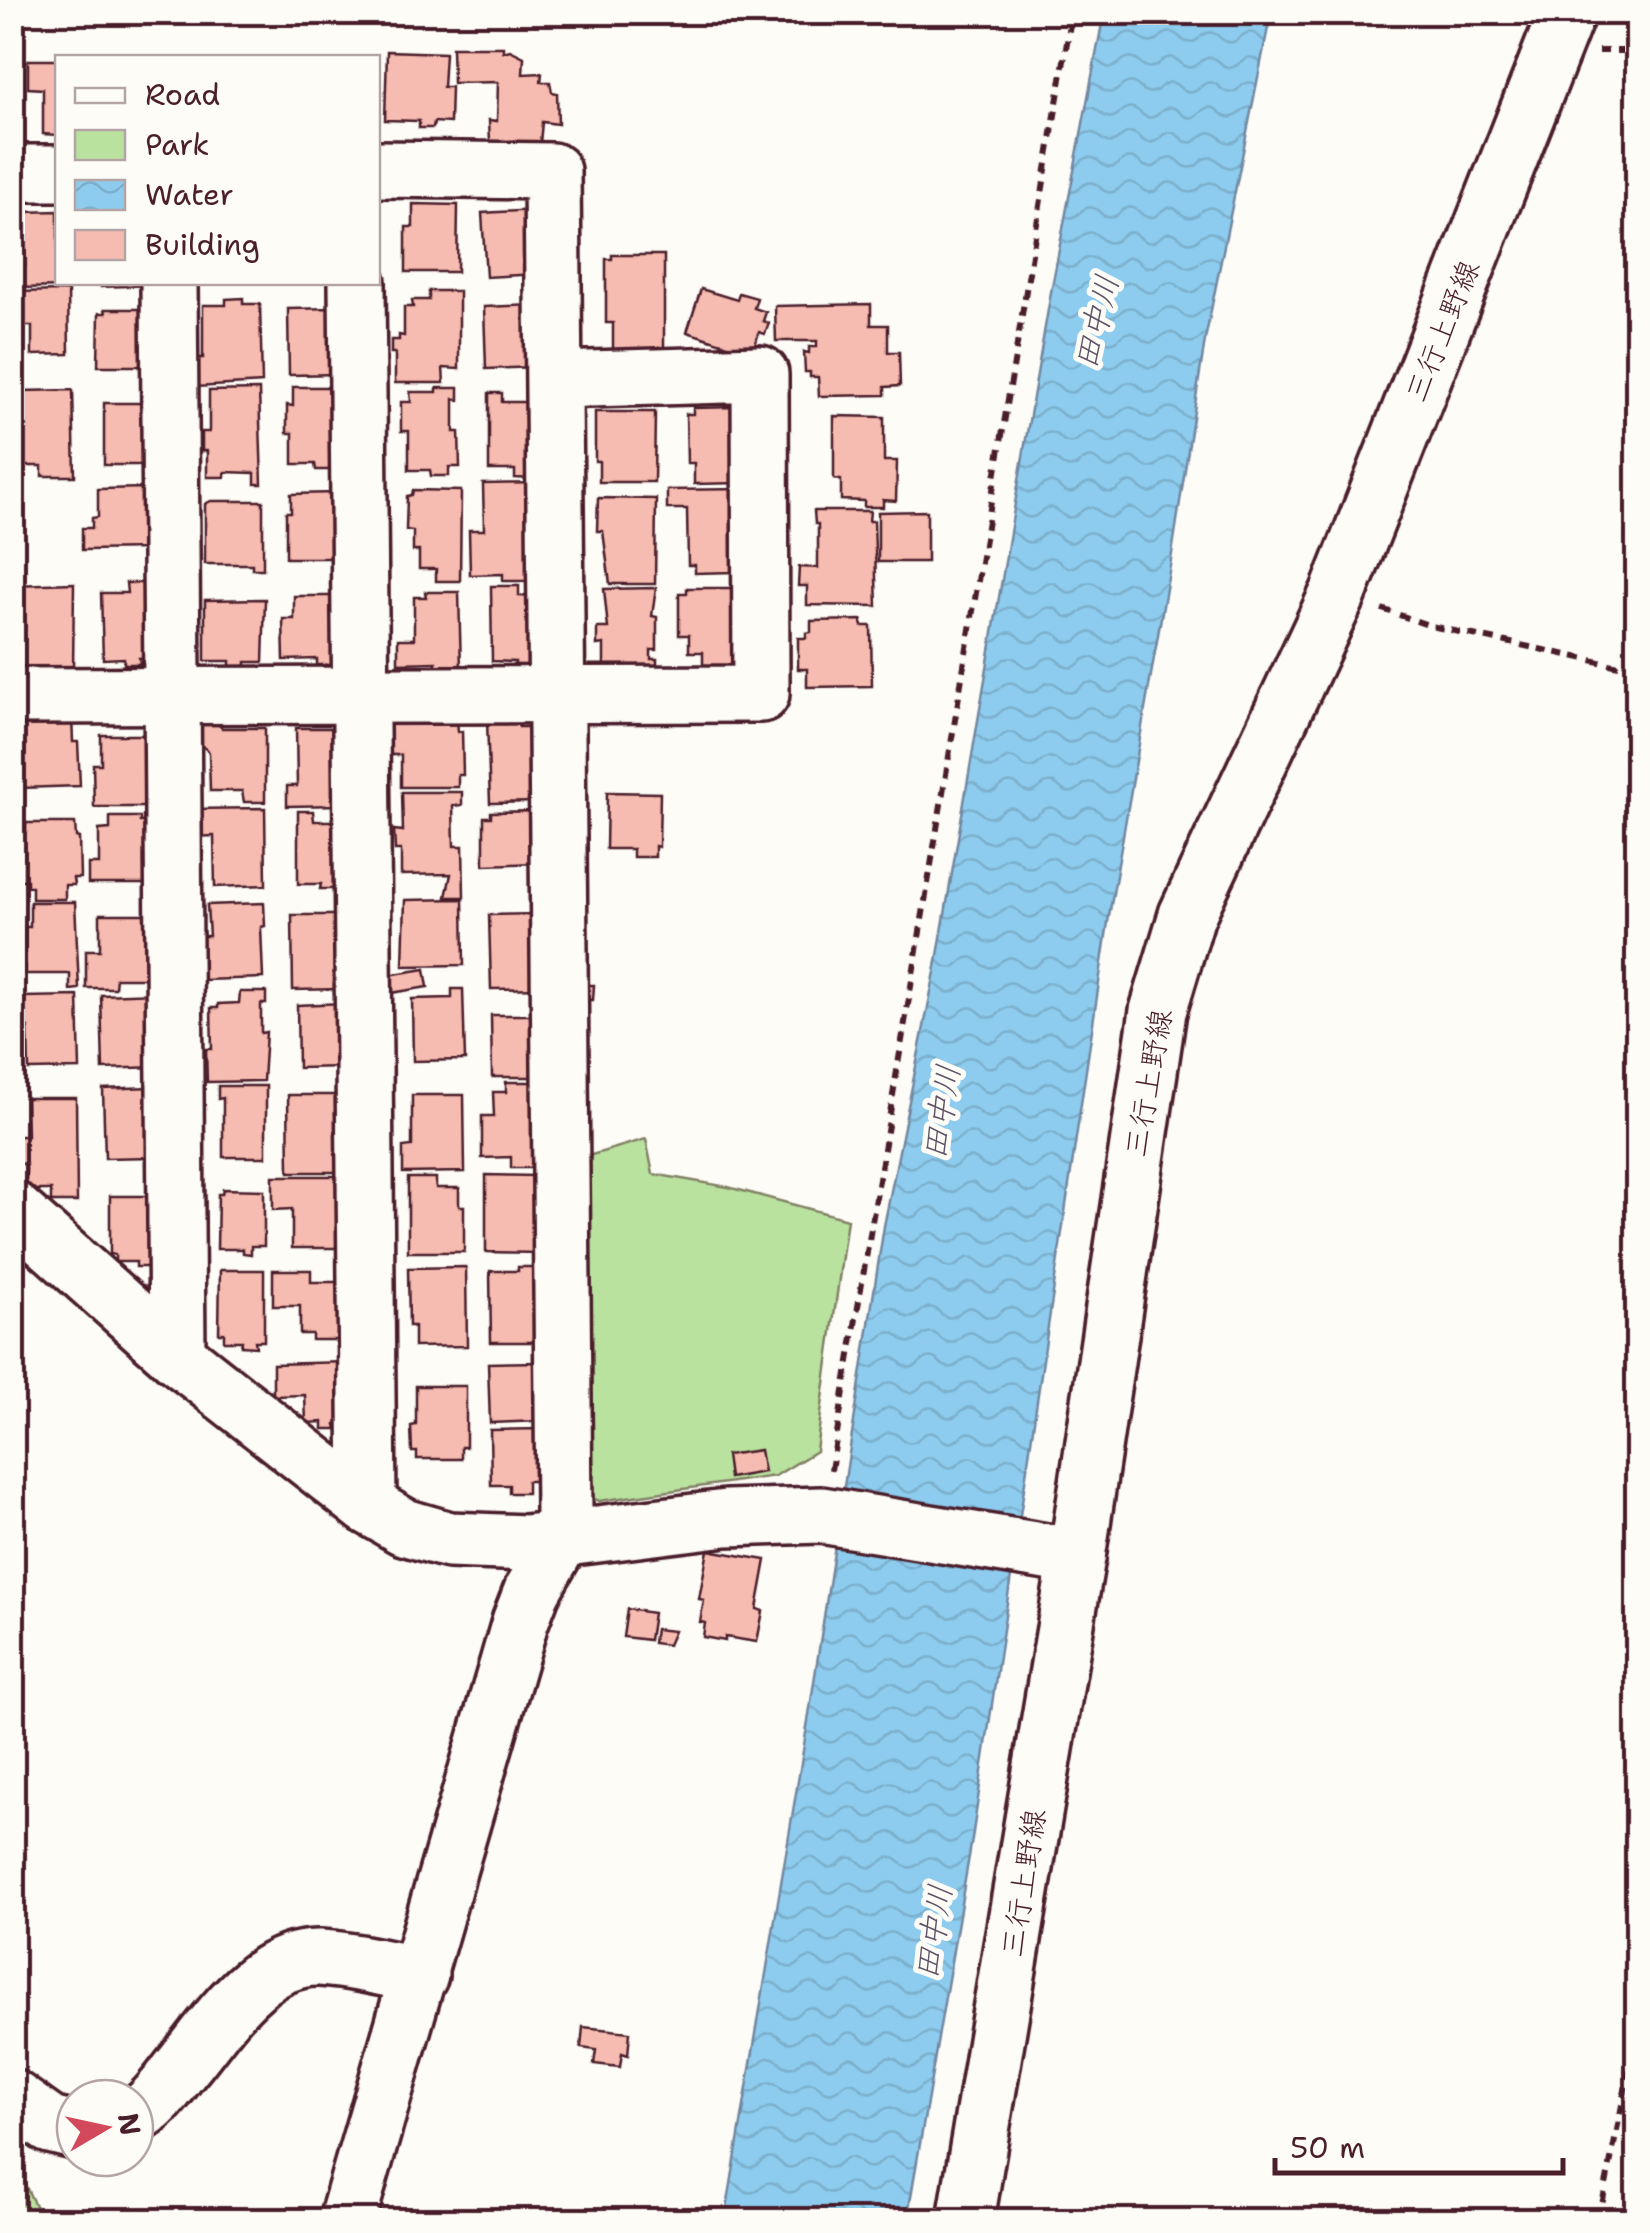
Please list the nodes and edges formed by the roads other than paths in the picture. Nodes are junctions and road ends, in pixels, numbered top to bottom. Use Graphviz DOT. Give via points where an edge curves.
graph roads {
  1 [pos="1566,12"];
  2 [pos="380,169"];
  3 [pos="55,172"];
  4 [pos="12,173"];
  5 [pos="168,285"];
  6 [pos="357,285"];
  7 [pos="555,380"];
  8 [pos="362,693"];
  9 [pos="171,695"];
  10 [pos="557,695"];
  11 [pos="12,696"];
  12 [pos="12,1209"];
  13 [pos="177,1356"];
  14 [pos="368,1506"];
  15 [pos="561,1540"];
  16 [pos="1062,1554"];
  17 [pos="420,1975"];
  18 [pos="12,2098"];
  19 [pos="155,2098"];
  20 [pos="55,2126"];
  21 [pos="347,2220"];
  22 [pos="966,2220"];
  1 -- 16 [label="street, 三行上野線" via="1338,594 1187,915 1158,1011"];
  2 -- 7 [label="street" via="552,170"];
  3 -- 4 [label="street"];
  5 -- 9 [label="street"];
  6 -- 8 [label="street"];
  7 -- 10 [label="street"];
  7 -- 10 [label="street" via="760,374 761,694"];
  8 -- 9 [label="street"];
  8 -- 10 [label="street"];
  8 -- 14 [label="street"];
  9 -- 11 [label="street"];
  9 -- 13 [label="street"];
  10 -- 15 [label="street"];
  12 -- 13 [label="street"];
  13 -- 14 [label="street"];
  14 -- 15 [label="street" via="404,1527 449,1540"];
  15 -- 16 [label="street" via="726,1518 826,1517"];
  15 -- 17 [label="street" via="520,1622"];
  16 -- 22 [label="street, 三行上野線"];
  17 -- 19 [label="street" via="316,1958 281,1967 245,1990"];
  17 -- 21 [label="street"];
  18 -- 20 [label="street"];
}
